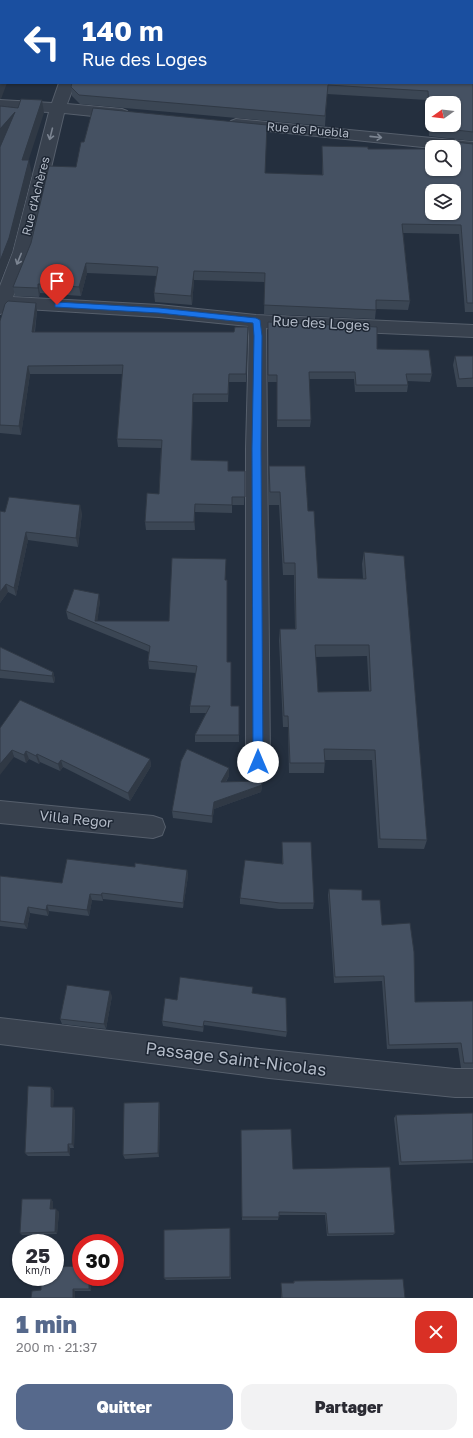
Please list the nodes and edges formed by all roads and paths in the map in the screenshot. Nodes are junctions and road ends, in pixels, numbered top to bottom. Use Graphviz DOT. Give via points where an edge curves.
graph roads {
  1 [pos="67,84"];
  2 [pos="0,105"];
  3 [pos="58,108"];
  4 [pos="135,115"];
  5 [pos="219,123"];
  6 [pos="473,147"];
  7 [pos="1,305"];
  8 [pos="256,320"];
  9 [pos="473,331"];
  10 [pos="258,762"];
  11 [pos="0,812"];
  12 [pos="153,826"];
  13 [pos="0,1031"];
  14 [pos="473,1083"];
  1 -- 3 [label="street, Rue d'Achères"];
  2 -- 3 [label="street"];
  3 -- 4 [label="street"];
  3 -- 7 [label="street, Rue d'Achères, one-way" via="22,252"];
  5 -- 6 [label="street, Rue de Puebla, one-way" via="337,132"];
  7 -- 8 [label="street, Rue des Loges" via="159,311"];
  8 -- 9 [label="street, Rue des Loges"];
  8 -- 10 [label="street"];
  11 -- 12 [label="street, Villa Regor"];
  13 -- 14 [label="street, Passage Saint-Nicolas" via="269,1064"];
}
